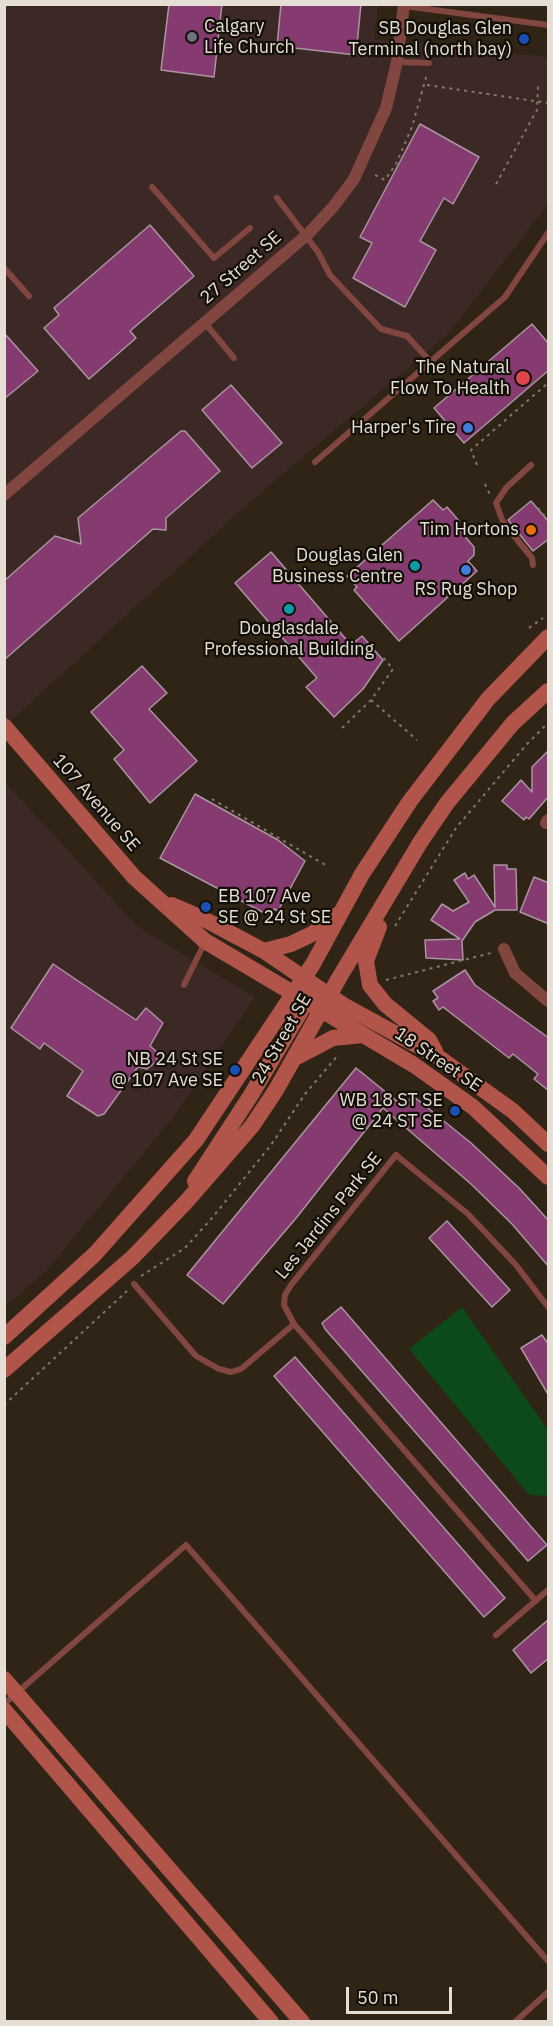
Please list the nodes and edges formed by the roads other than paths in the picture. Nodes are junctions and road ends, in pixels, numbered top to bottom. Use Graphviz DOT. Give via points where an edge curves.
graph roads {
  1 [pos="404,5"];
  2 [pos="549,24"];
  3 [pos="397,62"];
  4 [pos="429,63"];
  5 [pos="152,187"];
  6 [pos="277,198"];
  7 [pos="250,228"];
  8 [pos="549,233"];
  9 [pos="305,236"];
  10 [pos="4,268"];
  11 [pos="29,296"];
  12 [pos="205,323"];
  13 [pos="234,358"];
  14 [pos="430,361"];
  15 [pos="315,462"];
  16 [pos="531,465"];
  17 [pos="4,495"];
  18 [pos="533,565"];
  19 [pos="549,637"];
  20 [pos="549,691"];
  21 [pos="4,726"];
  22 [pos="394,887"];
  23 [pos="163,902"];
  24 [pos="341,912"];
  25 [pos="205,941"];
  26 [pos="504,949"];
  27 [pos="264,951"];
  28 [pos="305,977"];
  29 [pos="184,985"];
  30 [pos="330,995"];
  31 [pos="549,1001"];
  32 [pos="306,1003"];
  33 [pos="363,1035"];
  34 [pos="438,1057"];
  35 [pos="295,1058"];
  36 [pos="549,1144"];
  37 [pos="549,1177"];
  38 [pos="186,1202"];
  39 [pos="134,1284"];
  40 [pos="548,1303"];
  41 [pos="294,1324"];
  42 [pos="4,1337"];
  43 [pos="4,1371"];
  44 [pos="549,1590"];
  45 [pos="536,1601"];
  46 [pos="496,1635"];
  47 [pos="4,1679"];
  48 [pos="10,1698"];
  49 [pos="4,1710"];
  50 [pos="176,1875"];
  51 [pos="158,1890"];
  52 [pos="549,1961"];
  53 [pos="549,1992"];
  54 [pos="271,2022"];
  55 [pos="302,2022"];
  56 [pos="515,2022"];
  1 -- 2 [label="lane"];
  1 -- 3 [label="street, 27 Street SE"];
  3 -- 4 [label="lane"];
  3 -- 9 [label="street, 27 Street SE" via="386,108 354,179"];
  5 -- 7 [label="lane" via="214,258"];
  6 -- 9 [label="lane"];
  8 -- 14 [label="lane" via="505,297"];
  9 -- 12 [label="street, 27 Street SE"];
  9 -- 14 [label="lane" via="330,275 381,329 407,336"];
  10 -- 11 [label="lane"];
  12 -- 13 [label="lane"];
  12 -- 17 [label="street, 27 Street SE"];
  14 -- 15 [label="lane"];
  16 -- 18 [label="lane" via="496,503 503,522 532,558"];
  19 -- 24 [label="main road, 24 Street SE" via="488,699 410,801"];
  20 -- 22 [label="main road, 24 Street SE" via="513,723 447,803"];
  21 -- 23 [label="main road, 107 Avenue SE" via="134,877"];
  22 -- 30 [label="main road, 24 Street SE"];
  22 -- 34 [label="main road" via="366,961 367,975 385,1004 429,1040"];
  23 -- 25 [label="main road, 107 Avenue SE"];
  23 -- 27 [label="main road, 107 Avenue SE"];
  24 -- 27 [label="main road" via="312,934"];
  24 -- 28 [label="main road, 24 Street SE"];
  25 -- 29 [label="lane"];
  25 -- 32 [label="main road, 107 Avenue SE"];
  26 -- 31 [label="street" via="515,973"];
  27 -- 28 [label="main road, 107 Avenue SE"];
  28 -- 30 [label="main road, 18 Street SE"];
  28 -- 32 [label="main road, 24 Street SE"];
  30 -- 32 [label="main road, 24 Street SE"];
  30 -- 34 [label="main road, 18 Street SE"];
  32 -- 33 [label="main road, 18 Street SE"];
  32 -- 35 [label="main road, 24 Street SE"];
  32 -- 38 [label="main road" via="198,1174"];
  32 -- 42 [label="main road, 24 Street SE" via="189,1148 95,1254"];
  33 -- 35 [label="main road" via="333,1038"];
  33 -- 37 [label="main road, 18 Street SE" via="473,1107"];
  34 -- 36 [label="main road, 18 Street SE"];
  35 -- 38 [label="main road, 24 Street SE" via="252,1126"];
  38 -- 43 [label="main road, 24 Street SE" via="133,1257"];
  39 -- 41 [label="lane" via="196,1356 219,1370 241,1369"];
  40 -- 41 [label="lane, Les Jardins Park SE" via="468,1214 396,1155 291,1284 284,1305"];
  41 -- 45 [label="lane, Les Jardins Park SE"];
  44 -- 45 [label="lane"];
  45 -- 46 [label="lane"];
  47 -- 48 [label="main road"];
  48 -- 50 [label="main road"];
  48 -- 52 [label="lane" via="186,1545"];
  49 -- 51 [label="main road"];
  50 -- 51 [label="main road"];
  50 -- 55 [label="main road"];
  51 -- 54 [label="main road"];
  53 -- 56 [label="lane"];
}
